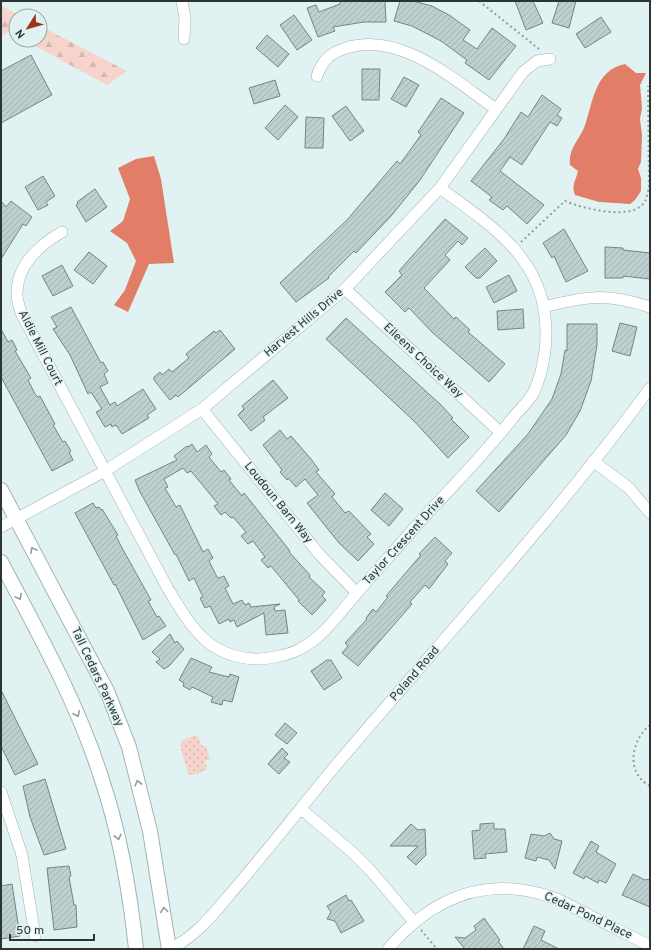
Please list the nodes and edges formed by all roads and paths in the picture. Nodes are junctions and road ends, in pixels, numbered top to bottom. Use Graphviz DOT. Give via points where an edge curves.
graph roads {
  1 [pos="182,1"];
  2 [pos="479,1"];
  3 [pos="184,39"];
  4 [pos="550,59"];
  5 [pos="317,76"];
  6 [pos="648,86"];
  7 [pos="649,97"];
  8 [pos="496,109"];
  9 [pos="440,188"];
  10 [pos="62,232"];
  11 [pos="515,248"];
  12 [pos="345,289"];
  13 [pos="544,307"];
  14 [pos="650,307"];
  15 [pos="650,388"];
  16 [pos="202,409"];
  17 [pos="501,434"];
  18 [pos="593,461"];
  19 [pos="105,471"];
  20 [pos="1,490"];
  21 [pos="650,513"];
  22 [pos="17,519"];
  23 [pos="1,527"];
  24 [pos="1,562"];
  25 [pos="357,593"];
  26 [pos="650,725"];
  27 [pos="650,786"];
  28 [pos="1,794"];
  29 [pos="300,809"];
  30 [pos="414,922"];
  31 [pos="35,936"];
  32 [pos="650,946"];
  33 [pos="136,949"];
  34 [pos="170,949"];
  35 [pos="388,949"];
  36 [pos="437,949"];
  1 -- 3 [label="street" via="185,18"];
  2 -- 4 [label="path"];
  4 -- 8 [label="street, Harvest Hills Drive" via="537,61 523,72"];
  5 -- 8 [label="street" via="326,59 339,50 361,45 386,46 413,53"];
  6 -- 7 [label="path"];
  7 -- 11 [label="path" via="649,188 642,206 626,212 614,212 578,207 565,201"];
  8 -- 9 [label="street, Harvest Hills Drive"];
  9 -- 11 [label="street, Taylor Crescent Drive"];
  9 -- 12 [label="street, Harvest Hills Drive"];
  10 -- 19 [label="street, Aldie Mill Court" via="47,241 31,256 20,275 17,295 21,313"];
  11 -- 13 [label="street, Taylor Crescent Drive" via="535,280"];
  12 -- 16 [label="street, Harvest Hills Drive"];
  12 -- 17 [label="street, Eileens Choice Way"];
  13 -- 14 [label="street" via="588,297 628,300"];
  13 -- 17 [label="street, Taylor Crescent Drive" via="546,343 533,393"];
  15 -- 18 [label="street, Poland Road"];
  16 -- 19 [label="street, Harvest Hills Drive"];
  16 -- 25 [label="street, Loudoun Barn Way" via="318,554"];
  17 -- 25 [label="street, Taylor Crescent Drive"];
  18 -- 21 [label="street" via="629,488"];
  18 -- 29 [label="street, Poland Road" via="509,565"];
  19 -- 22 [label="street, Harvest Hills Drive"];
  19 -- 25 [label="street, Taylor Crescent Drive" via="190,626 212,646 232,654 256,659 300,649 330,626"];
  20 -- 22 [label="main road, Tall Cedars Parkway"];
  22 -- 23 [label="street, Harvest Hills Drive"];
  34 -- 22 [label="main road, Tall Cedars Parkway, one-way" via="150,831 129,747 107,691"];
  24 -- 33 [label="main road, one-way" via="51,657 81,723 102,779 127,880"];
  26 -- 27 [label="path" via="638,742 633,757 634,771"];
  28 -- 31 [label="street" via="22,855"];
  29 -- 30 [label="street" via="352,852"];
  29 -- 34 [label="street, Poland Road" via="203,926"];
  30 -- 32 [label="street, Cedar Pond Place" via="442,903 460,896 479,891 518,889 556,898"];
  30 -- 35 [label="street, Cedar Pond Place"];
  30 -- 36 [label="path"];
}
